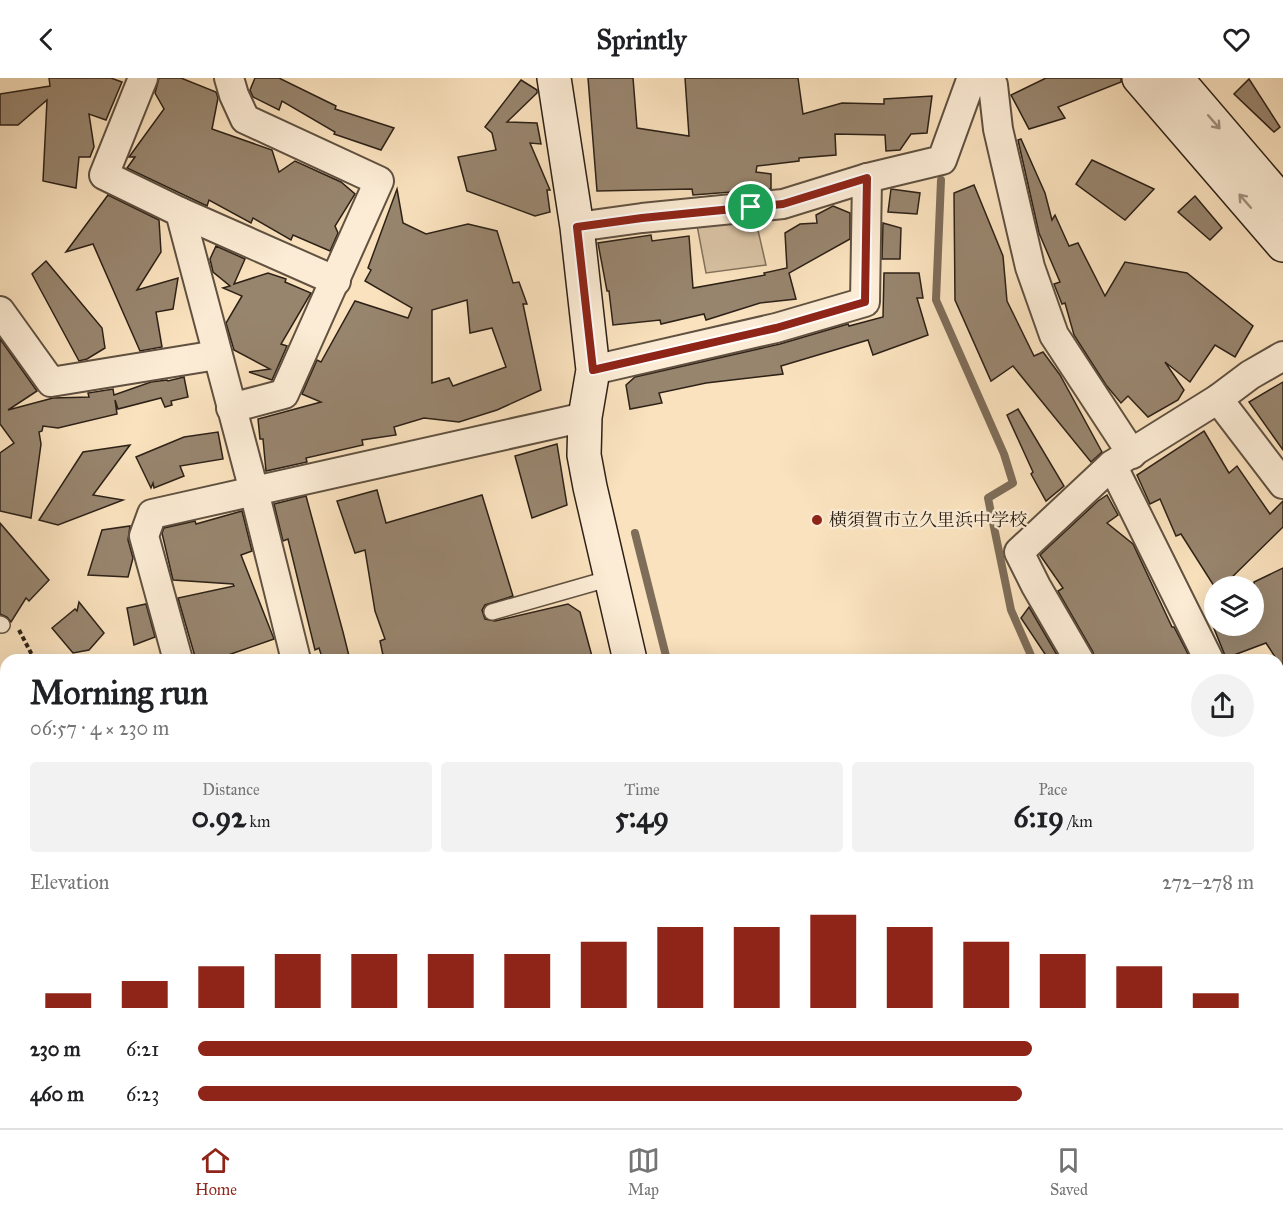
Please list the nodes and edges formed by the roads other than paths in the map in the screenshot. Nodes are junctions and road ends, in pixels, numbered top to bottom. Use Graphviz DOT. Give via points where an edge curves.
graph roads {
  1 [pos="143,78"];
  2 [pos="230,78"];
  3 [pos="554,78"];
  4 [pos="1139,78"];
  5 [pos="1176,78"];
  6 [pos="998,81"];
  7 [pos="867,178"];
  8 [pos="1283,203"];
  9 [pos="180,212"];
  10 [pos="577,227"];
  11 [pos="1283,245"];
  12 [pos="336,281"];
  13 [pos="0,310"];
  14 [pos="217,355"];
  15 [pos="1283,356"];
  16 [pos="593,370"];
  17 [pos="1218,399"];
  18 [pos="231,408"];
  19 [pos="585,417"];
  20 [pos="1122,460"];
  21 [pos="1283,484"];
  22 [pos="254,491"];
  23 [pos="611,578"];
  24 [pos="492,612"];
  25 [pos="176,654"];
  26 [pos="295,654"];
  27 [pos="629,654"];
  28 [pos="1076,654"];
  29 [pos="1206,654"];
  1 -- 9 [label="street" via="104,175"];
  2 -- 12 [label="street" via="245,119 379,181"];
  3 -- 10 [label="street"];
  11 -- 4 [label="street, one-way"];
  5 -- 8 [label="street, one-way"];
  6 -- 7 [label="street" via="971,80 942,160"];
  6 -- 20 [label="street" via="998,129 1030,267 1054,335"];
  7 -- 10 [label="street" via="783,204"];
  7 -- 16 [label="street" via="865,302 776,328"];
  9 -- 12 [label="street"];
  9 -- 14 [label="street"];
  10 -- 16 [label="street"];
  12 -- 18 [label="street" via="284,394"];
  13 -- 14 [label="street" via="51,382"];
  14 -- 18 [label="street"];
  15 -- 17 [label="street"];
  16 -- 19 [label="street"];
  17 -- 20 [label="street"];
  17 -- 21 [label="street"];
  18 -- 22 [label="street"];
  19 -- 22 [label="street"];
  19 -- 23 [label="street" via="584,455"];
  20 -- 28 [label="street" via="1019,552"];
  20 -- 29 [label="street"];
  22 -- 25 [label="street" via="152,514 144,536"];
  22 -- 26 [label="street"];
  23 -- 24 [label="lane"];
  23 -- 27 [label="street"];
}
